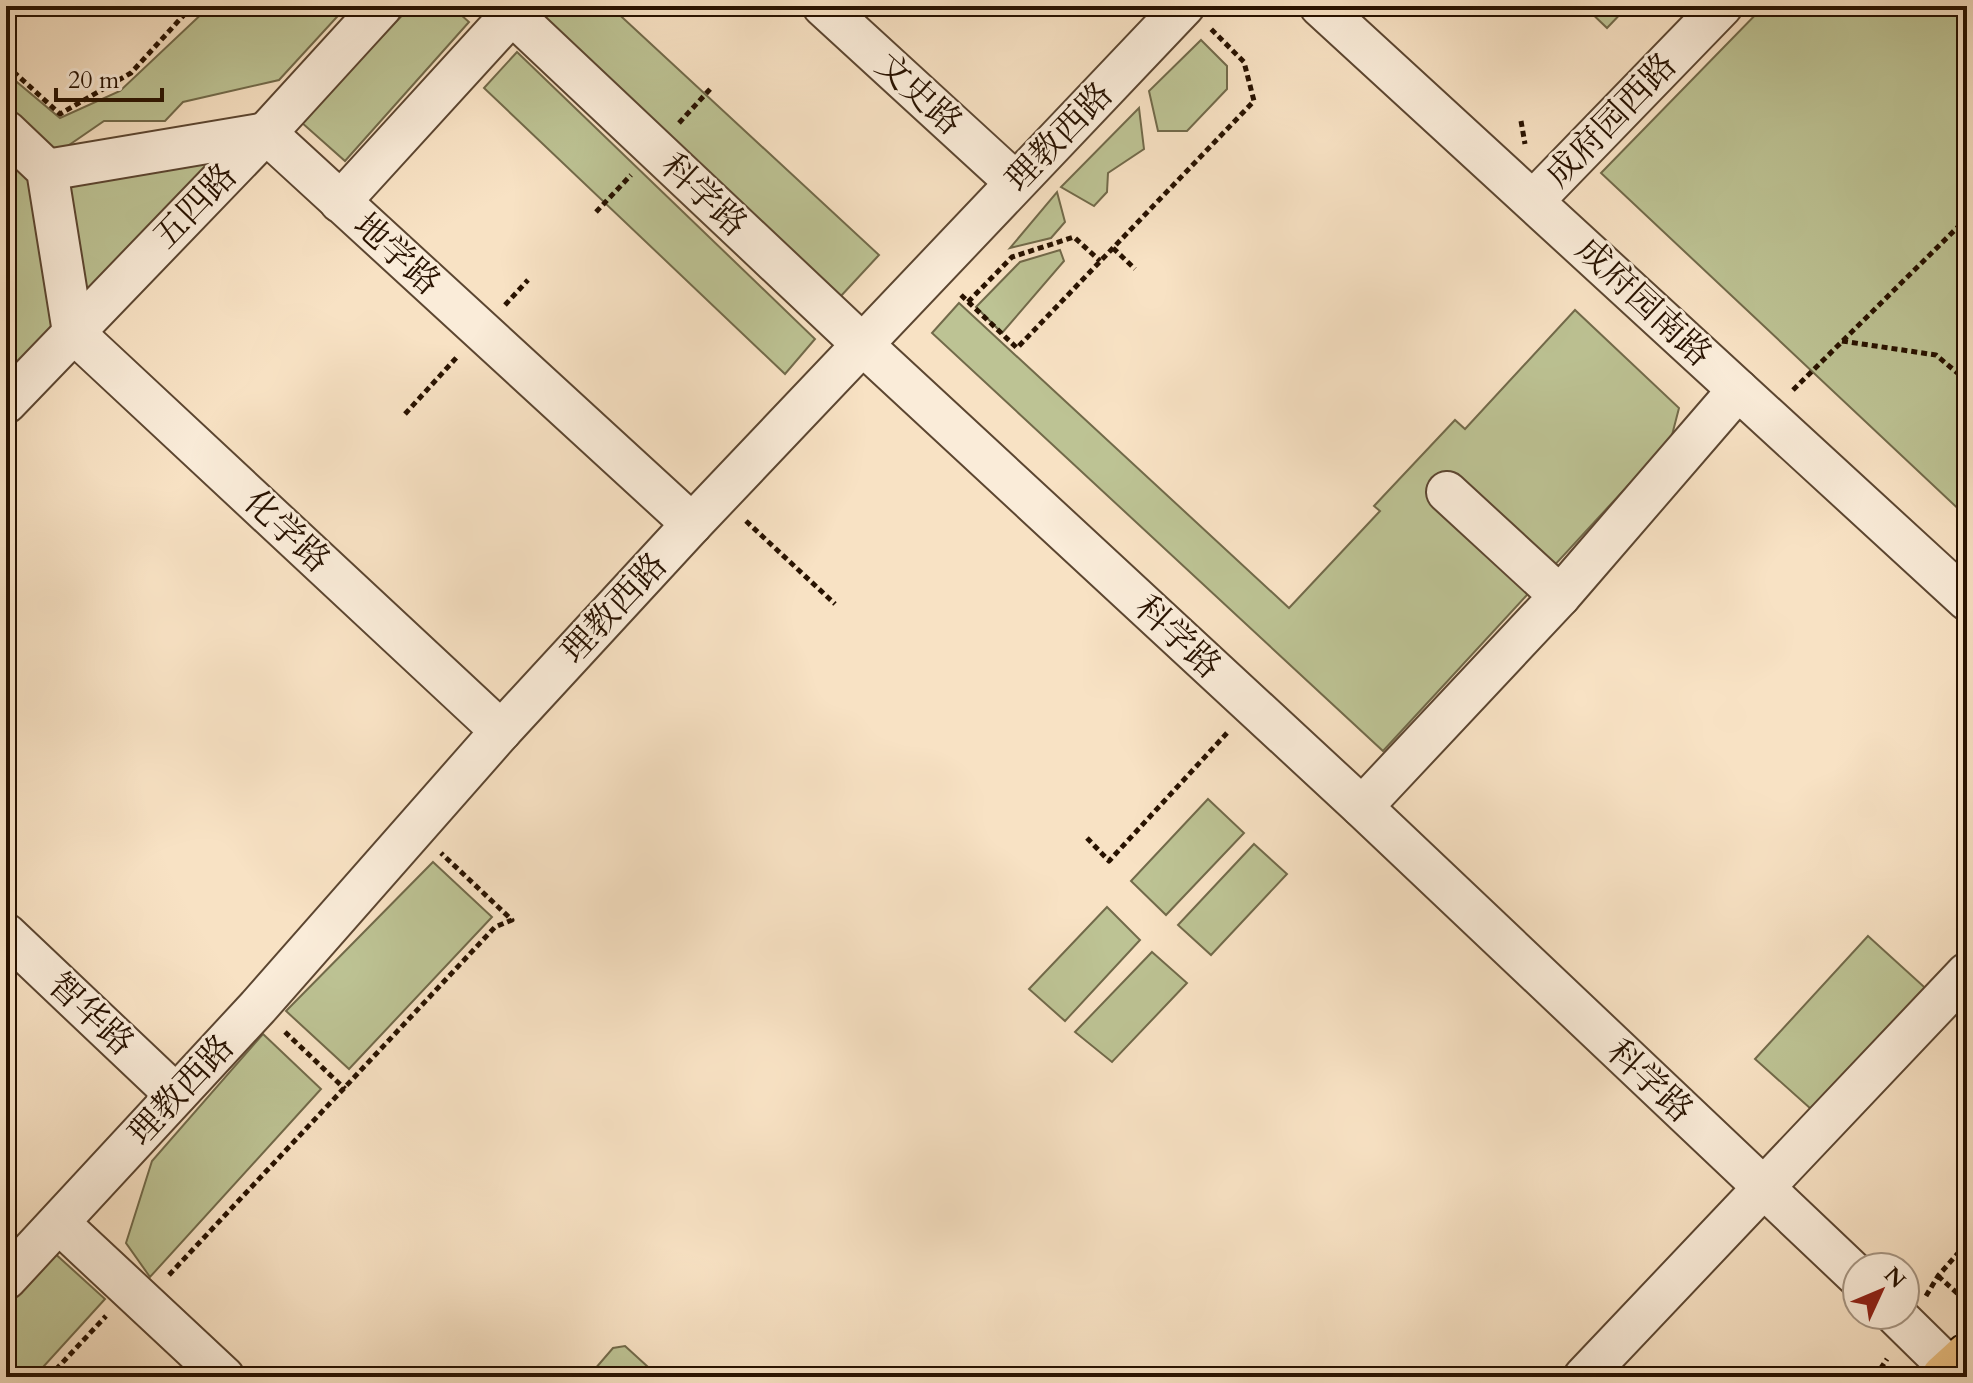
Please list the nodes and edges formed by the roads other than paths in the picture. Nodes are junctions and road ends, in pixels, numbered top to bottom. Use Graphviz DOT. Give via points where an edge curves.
graph roads {
  1 [pos="382,6"];
  2 [pos="823,6"];
  3 [pos="1320,6"];
  4 [pos="1722,6"];
  5 [pos="515,10"];
  6 [pos="1197,17"];
  7 [pos="6,131"];
  8 [pos="266,133"];
  9 [pos="47,170"];
  10 [pos="1015,182"];
  11 [pos="1534,200"];
  12 [pos="340,202"];
  13 [pos="73,332"];
  14 [pos="863,345"];
  15 [pos="1738,390"];
  16 [pos="6,403"];
  17 [pos="1447,492"];
  18 [pos="705,510"];
  19 [pos="1560,596"];
  20 [pos="1967,600"];
  21 [pos="501,731"];
  22 [pos="1362,807"];
  23 [pos="6,934"];
  24 [pos="1967,973"];
  25 [pos="176,1095"];
  26 [pos="1762,1187"];
  27 [pos="59,1223"];
  28 [pos="1841,1261"];
  29 [pos="6,1279"];
  30 [pos="1913,1331"];
  31 [pos="1956,1371"];
  32 [pos="224,1377"];
  33 [pos="1584,1377"];
  1 -- 8 [label="street, 五四路"];
  2 -- 10 [label="street, 文史路"];
  3 -- 11 [label="street, 成府园南路"];
  4 -- 11 [label="street, 成府园西路"];
  5 -- 12 [label="street"];
  5 -- 14 [label="street, 科学路"];
  6 -- 10 [label="street, 理教西路"];
  7 -- 9 [label="street"];
  8 -- 9 [label="street"];
  8 -- 12 [label="street, 地学路"];
  8 -- 13 [label="street, 五四路"];
  9 -- 13 [label="street"];
  10 -- 14 [label="street, 理教西路"];
  11 -- 15 [label="street, 成府园南路"];
  12 -- 18 [label="street, 地学路" via="481,331"];
  13 -- 16 [label="street, 五四路"];
  13 -- 21 [label="street, 化学路"];
  14 -- 18 [label="street, 理教西路"];
  14 -- 22 [label="street, 科学路"];
  15 -- 19 [label="street"];
  15 -- 20 [label="street, 成府园南路"];
  17 -- 19 [label="street"];
  18 -- 21 [label="street, 理教西路"];
  19 -- 22 [label="street"];
  21 -- 25 [label="street, 理教西路"];
  22 -- 26 [label="street, 科学路"];
  23 -- 25 [label="street, 智华路"];
  24 -- 26 [label="street"];
  25 -- 27 [label="street, 理教西路"];
  26 -- 28 [label="street, 科学路"];
  26 -- 33 [label="street"];
  27 -- 29 [label="street, 理教西路"];
  27 -- 32 [label="street"];
  30 -- 31 [label="street"];
}
